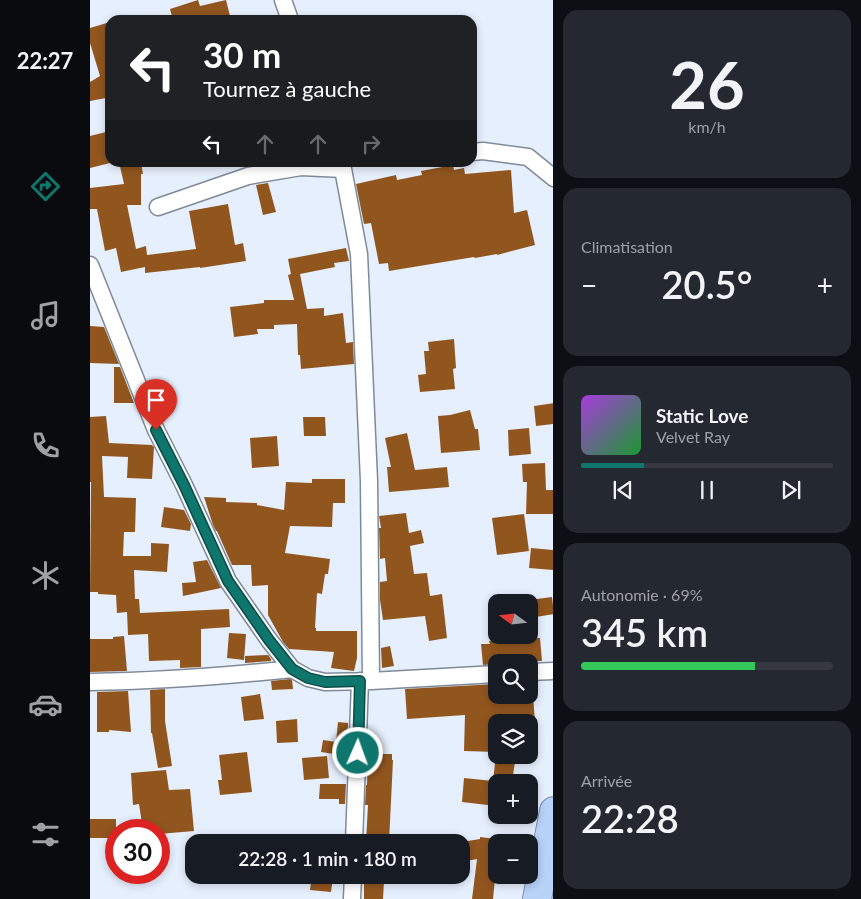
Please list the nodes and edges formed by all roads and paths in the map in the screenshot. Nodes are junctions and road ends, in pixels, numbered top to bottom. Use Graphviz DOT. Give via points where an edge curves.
graph roads {
  1 [pos="283,0"];
  2 [pos="288,15"];
  3 [pos="477,152"];
  4 [pos="301,167"];
  5 [pos="342,167"];
  6 [pos="553,177"];
  7 [pos="158,206"];
  8 [pos="90,265"];
  9 [pos="292,669"];
  10 [pos="553,671"];
  11 [pos="538,672"];
  12 [pos="488,674"];
  13 [pos="366,681"];
  14 [pos="90,682"];
  15 [pos="553,816"];
  16 [pos="355,834"];
  17 [pos="353,884"];
  18 [pos="352,899"];
  19 [pos="537,899"];
  1 -- 2 [label="street"];
  3 -- 6 [label="street" via="528,157"];
  4 -- 7 [label="street" via="248,176"];
  5 -- 13 [label="street" via="359,254 369,481"];
  8 -- 9 [label="street" via="156,430 228,581"];
  9 -- 13 [label="street" via="308,678 325,682"];
  9 -- 14 [label="street" via="230,676"];
  10 -- 11 [label="street"];
  12 -- 13 [label="street"];
  13 -- 16 [label="street"];
  15 -- 19 [label="highway"];
  17 -- 18 [label="street"];
}
